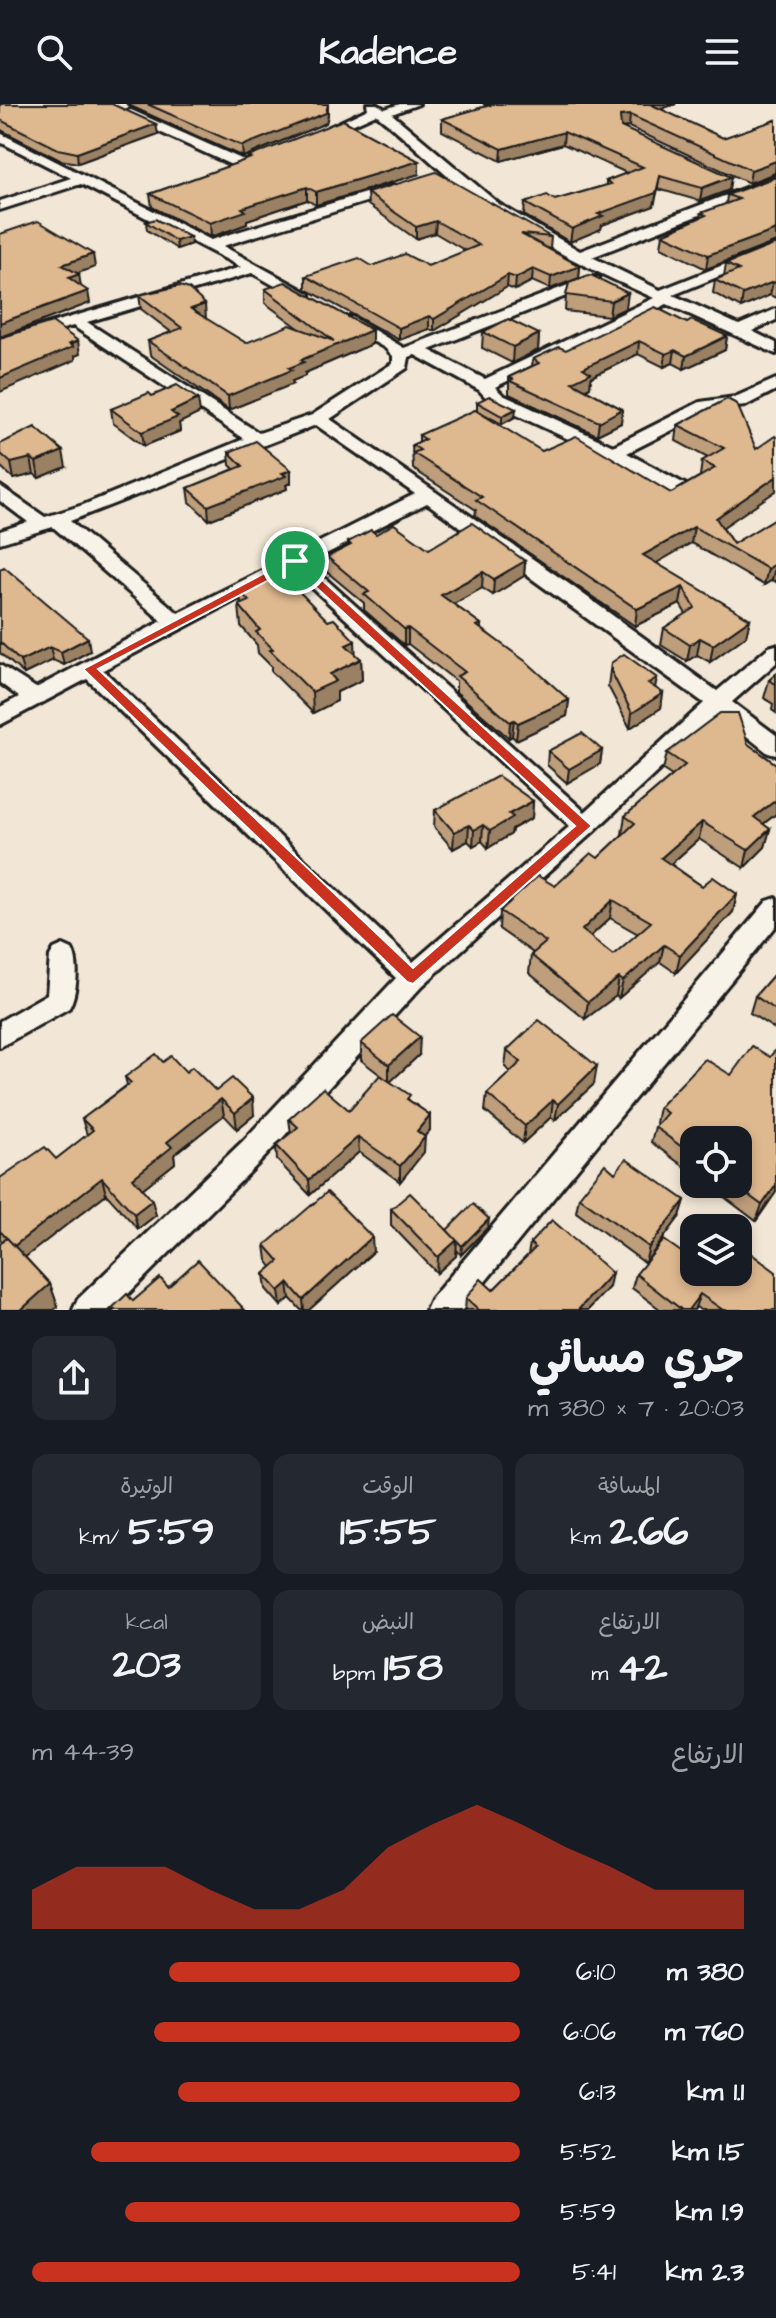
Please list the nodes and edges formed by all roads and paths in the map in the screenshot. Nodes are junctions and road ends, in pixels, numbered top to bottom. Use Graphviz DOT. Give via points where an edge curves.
graph roads {
  1 [pos="413,104"];
  2 [pos="113,106"];
  3 [pos="376,109"];
  4 [pos="0,137"];
  5 [pos="302,143"];
  6 [pos="216,174"];
  7 [pos="82,179"];
  8 [pos="776,180"];
  9 [pos="405,185"];
  10 [pos="0,206"];
  11 [pos="211,245"];
  12 [pos="776,248"];
  13 [pos="579,257"];
  14 [pos="254,268"];
  15 [pos="612,273"];
  16 [pos="664,296"];
  17 [pos="776,314"];
  18 [pos="75,321"];
  19 [pos="740,331"];
  20 [pos="0,343"];
  21 [pos="776,349"];
  22 [pos="408,352"];
  23 [pos="776,384"];
  24 [pos="485,386"];
  25 [pos="318,419"];
  26 [pos="257,440"];
  27 [pos="613,453"];
  28 [pos="683,491"];
  29 [pos="0,492"];
  30 [pos="428,495"];
  31 [pos="48,521"];
  32 [pos="0,537"];
  33 [pos="295,561"];
  34 [pos="176,622"];
  35 [pos="776,652"];
  36 [pos="89,669"];
  37 [pos="0,672"];
  38 [pos="35,698"];
  39 [pos="718,702"];
  40 [pos="0,717"];
  41 [pos="776,747"];
  42 [pos="585,826"];
  43 [pos="776,908"];
  44 [pos="63,956"];
  45 [pos="413,978"];
  46 [pos="0,1035"];
  47 [pos="89,1310"];
  48 [pos="442,1310"];
  1 -- 3 [label="street"];
  2 -- 6 [label="street" via="249,163"];
  3 -- 5 [label="street"];
  3 -- 13 [label="street" via="443,174"];
  4 -- 7 [label="street"];
  7 -- 10 [label="street"];
  7 -- 11 [label="street" via="140,201"];
  8 -- 13 [label="street" via="742,188"];
  9 -- 11 [label="street"];
  11 -- 14 [label="street"];
  12 -- 16 [label="street"];
  13 -- 15 [label="street"];
  14 -- 18 [label="street"];
  14 -- 22 [label="street"];
  15 -- 16 [label="street"];
  15 -- 22 [label="street"];
  16 -- 19 [label="street"];
  16 -- 24 [label="street"];
  17 -- 19 [label="street"];
  18 -- 20 [label="street"];
  18 -- 26 [label="street"];
  19 -- 21 [label="street"];
  22 -- 24 [label="street"];
  22 -- 25 [label="street" via="401,365"];
  23 -- 27 [label="street" via="739,402 706,406"];
  24 -- 27 [label="street" via="497,399"];
  25 -- 26 [label="street"];
  25 -- 30 [label="street"];
  26 -- 31 [label="street"];
  27 -- 28 [label="street"];
  29 -- 31 [label="street"];
  30 -- 33 [label="street"];
  30 -- 39 [label="street"];
  31 -- 32 [label="street"];
  31 -- 34 [label="street"];
  33 -- 34 [label="street"];
  33 -- 42 [label="street"];
  34 -- 36 [label="street"];
  35 -- 39 [label="street"];
  36 -- 38 [label="street"];
  36 -- 45 [label="street"];
  37 -- 38 [label="street"];
  38 -- 40 [label="street"];
  39 -- 41 [label="street"];
  39 -- 42 [label="street"];
  42 -- 45 [label="street"];
  43 -- 48 [label="street"];
  44 -- 46 [label="street" via="60,1000"];
  45 -- 47 [label="street" via="253,1150"];
}
